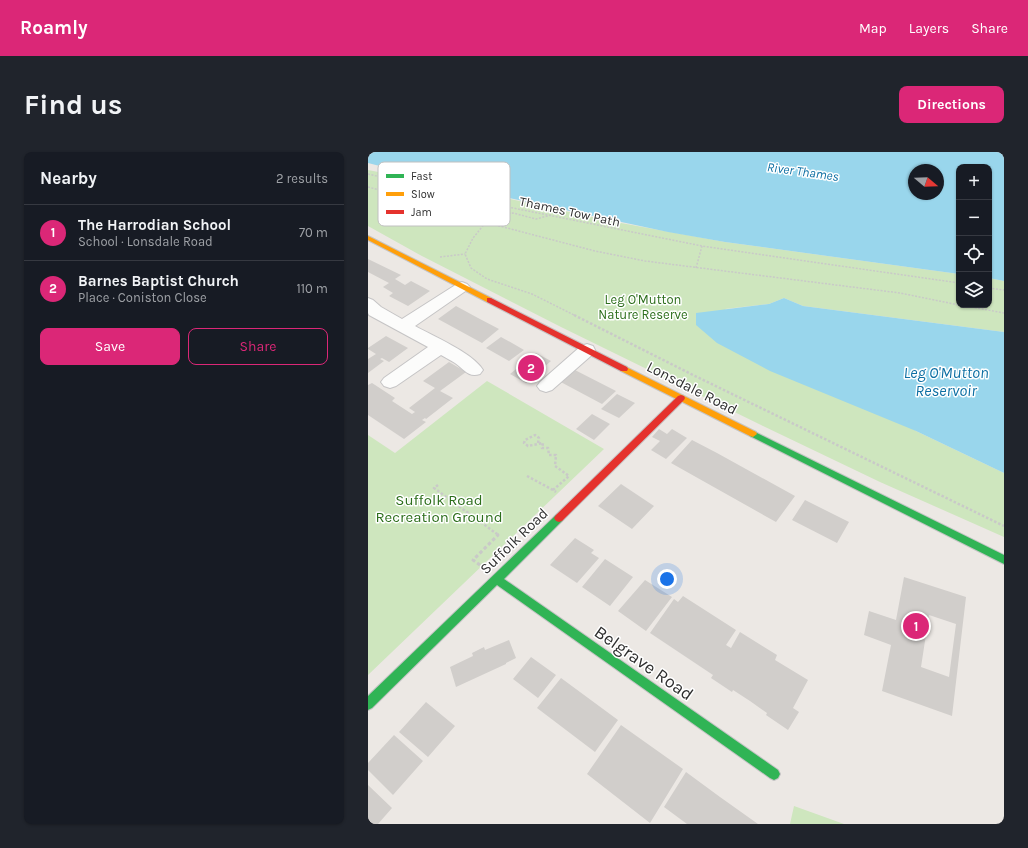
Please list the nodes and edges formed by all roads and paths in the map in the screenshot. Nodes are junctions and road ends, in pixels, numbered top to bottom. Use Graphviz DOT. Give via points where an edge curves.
graph roads {
  1 [pos="368,174"];
  2 [pos="378,176"];
  3 [pos="368,187"];
  4 [pos="378,190"];
  5 [pos="510,207"];
  6 [pos="510,213"];
  7 [pos="551,215"];
  8 [pos="483,226"];
  9 [pos="500,226"];
  10 [pos="368,238"];
  11 [pos="702,246"];
  12 [pos="465,254"];
  13 [pos="451,255"];
  14 [pos="696,268"];
  15 [pos="956,283"];
  16 [pos="462,287"];
  17 [pos="992,288"];
  18 [pos="1004,290"];
  19 [pos="368,303"];
  20 [pos="956,304"];
  21 [pos="976,308"];
  22 [pos="1004,313"];
  23 [pos="403,326"];
  24 [pos="440,347"];
  25 [pos="587,350"];
  26 [pos="474,370"];
  27 [pos="390,382"];
  28 [pos="546,386"];
  29 [pos="681,398"];
  30 [pos="538,442"];
  31 [pos="527,476"];
  32 [pos="438,485"];
  33 [pos="553,490"];
  34 [pos="574,503"];
  35 [pos="1004,526"];
  36 [pos="1004,560"];
  37 [pos="496,579"];
  38 [pos="368,704"];
  39 [pos="774,774"];
  1 -- 2 [label="path, Thames Tow Path"];
  3 -- 4 [label="path"];
  5 -- 7 [label="path, Thames Tow Path"];
  6 -- 7 [label="path" via="536,219"];
  7 -- 11 [label="path, Thames Tow Path"];
  8 -- 12 [label="path" via="473,236"];
  9 -- 14 [label="path" via="617,256"];
  10 -- 16 [label="main road, Lonsdale Road"];
  11 -- 14 [label="path"];
  11 -- 15 [label="path, Thames Tow Path"];
  12 -- 13 [label="path"];
  12 -- 35 [label="path" via="471,268 487,279 532,294"];
  14 -- 20 [label="path" via="900,293"];
  16 -- 23 [label="street"];
  16 -- 25 [label="main road, Lonsdale Road"];
  17 -- 18 [label="path"];
  19 -- 23 [label="street" via="376,311"];
  21 -- 22 [label="path"];
  23 -- 24 [label="street"];
  24 -- 26 [label="street"];
  24 -- 27 [label="street"];
  25 -- 28 [label="street"];
  25 -- 29 [label="main road, Lonsdale Road"];
  29 -- 34 [label="main road, Suffolk Road"];
  29 -- 36 [label="main road, Lonsdale Road"];
  30 -- 30 [label="path" via="533,446 524,443 535,435 539,438"];
  30 -- 33 [label="path" via="543,443 542,448 548,448 549,455 556,455 555,466 569,476"];
  31 -- 33 [label="path"];
  32 -- 37 [label="path" via="434,488 498,535 473,560"];
  33 -- 34 [label="path"];
  34 -- 37 [label="main road, Suffolk Road"];
  37 -- 38 [label="main road, Suffolk Road"];
  37 -- 39 [label="main road, Belgrave Road"];
}
